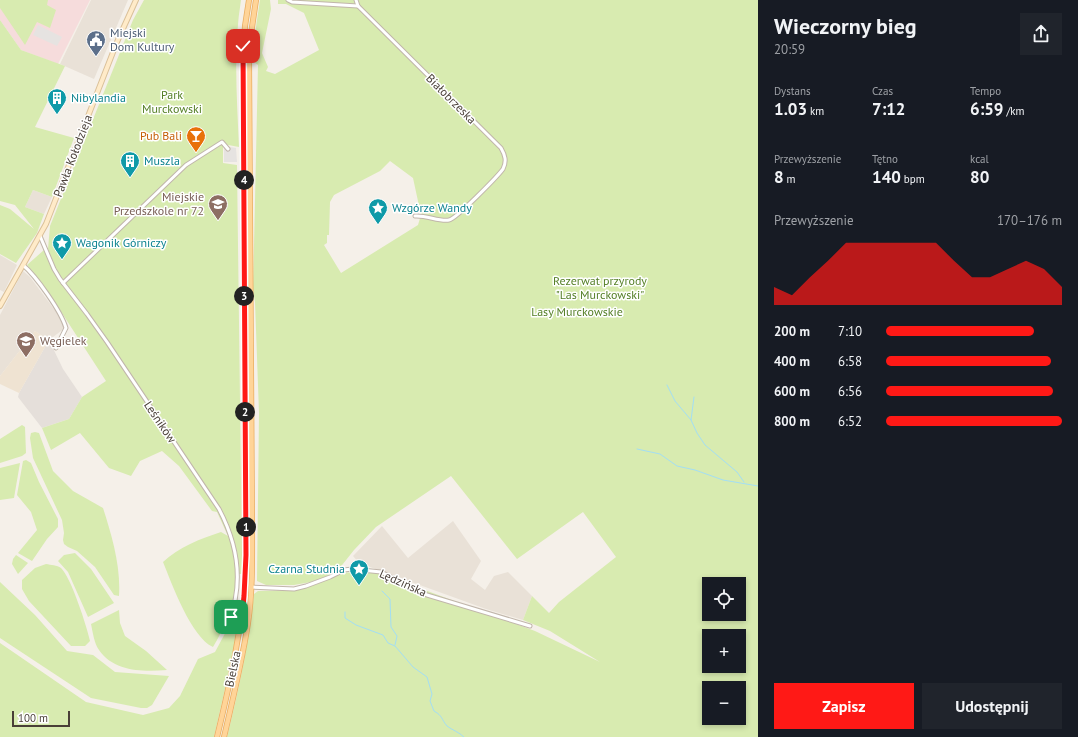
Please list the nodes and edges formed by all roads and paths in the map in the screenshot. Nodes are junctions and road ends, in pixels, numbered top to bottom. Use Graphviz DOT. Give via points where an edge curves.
graph roads {
  1 [pos="136,0"];
  2 [pos="249,0"];
  3 [pos="256,0"];
  4 [pos="288,0"];
  5 [pos="356,0"];
  6 [pos="358,6"];
  7 [pos="228,149"];
  8 [pos="414,216"];
  9 [pos="40,236"];
  10 [pos="22,265"];
  11 [pos="63,284"];
  12 [pos="0,306"];
  13 [pos="56,348"];
  14 [pos="251,586"];
  15 [pos="241,626"];
  16 [pos="530,626"];
  17 [pos="217,737"];
  18 [pos="224,737"];
  1 -- 9 [label="street, Pawła Kołodzieja" via="121,31"];
  2 -- 15 [label="main road, Bielska" via="243,58 246,555"];
  3 -- 14 [label="main road, Bielska" via="250,58"];
  4 -- 6 [label="street"];
  5 -- 6 [label="street"];
  6 -- 8 [label="street, Białobrzeska" via="501,148 505,155 504,169 458,216 448,221"];
  7 -- 11 [label="street" via="222,142 186,165"];
  9 -- 10 [label="street, Pawła Kołodzieja"];
  9 -- 11 [label="street, Leśników"];
  10 -- 12 [label="street, Pawła Kołodzieja"];
  10 -- 13 [label="street" via="33,274 63,319 66,328"];
  11 -- 15 [label="street, Leśników" via="107,342 224,518 232,537 237,563 236,592 229,621"];
  14 -- 16 [label="street, Lędzińska" via="294,589 344,570 374,570 427,595"];
  14 -- 18 [label="main road, Bielska" via="248,622"];
  15 -- 17 [label="main road, Bielska"];
}
